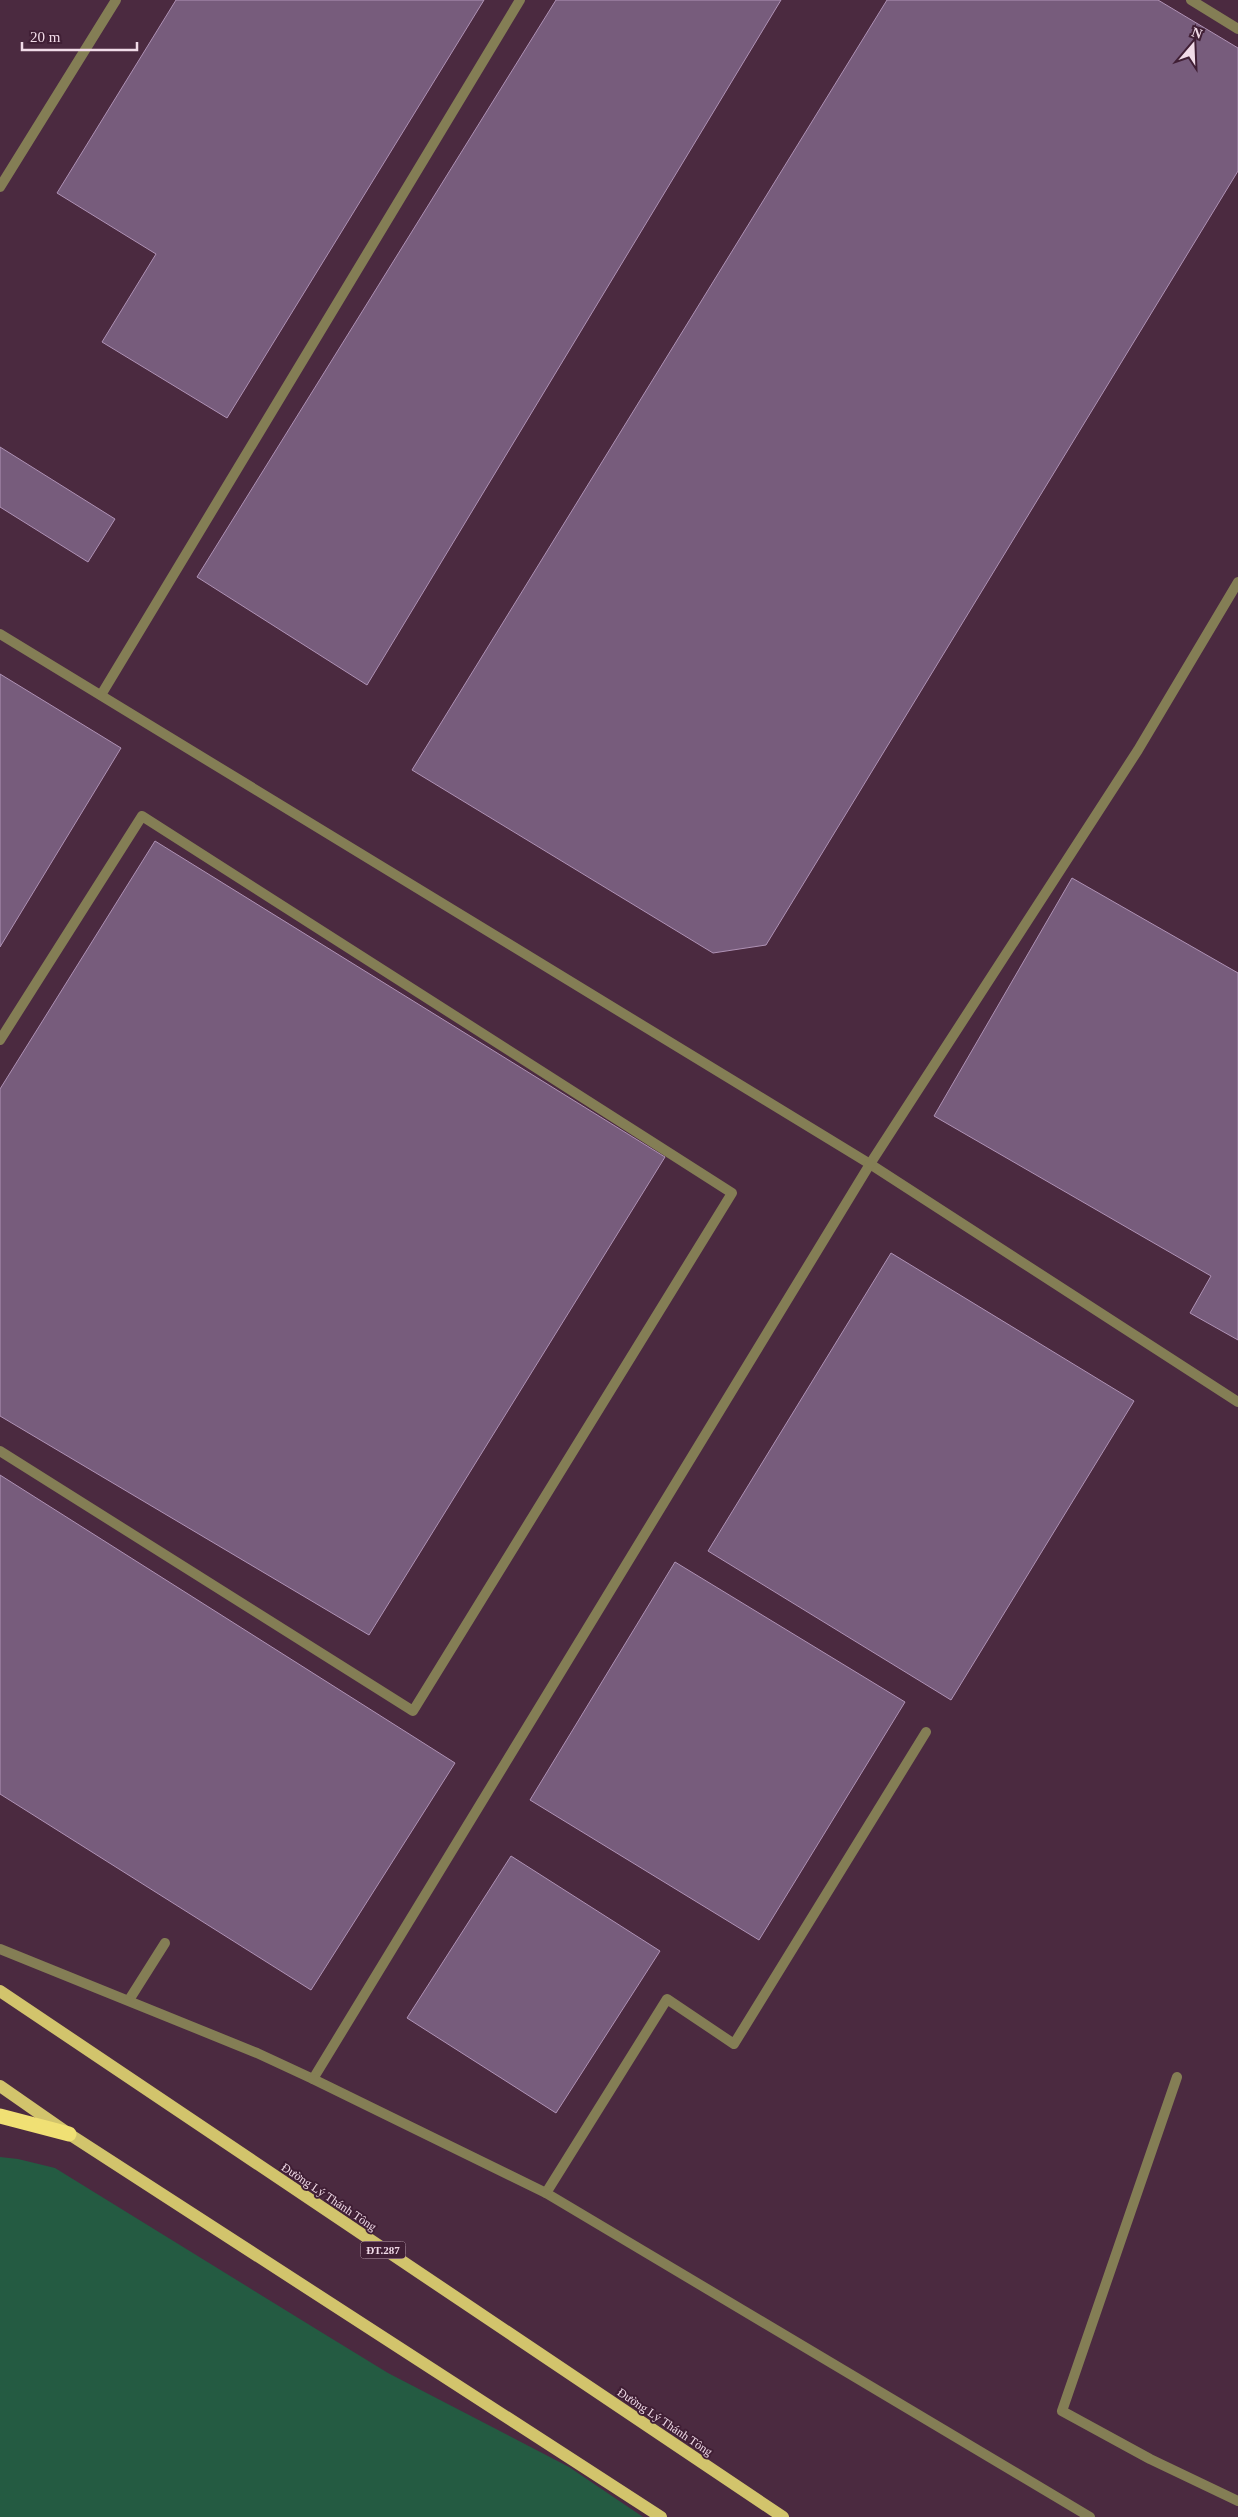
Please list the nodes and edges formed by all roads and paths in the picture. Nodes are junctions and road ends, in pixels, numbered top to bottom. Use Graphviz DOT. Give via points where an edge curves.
graph roads {
  1 [pos="116,0"];
  2 [pos="520,0"];
  3 [pos="1191,0"];
  4 [pos="1238,29"];
  5 [pos="0,187"];
  6 [pos="1238,582"];
  7 [pos="0,634"];
  8 [pos="101,695"];
  9 [pos="0,1040"];
  10 [pos="870,1164"];
  11 [pos="1238,1402"];
  12 [pos="0,1451"];
  13 [pos="926,1732"];
  14 [pos="166,1942"];
  15 [pos="0,1949"];
  16 [pos="0,1991"];
  17 [pos="129,2000"];
  18 [pos="1177,2077"];
  19 [pos="313,2079"];
  20 [pos="0,2086"];
  21 [pos="0,2116"];
  22 [pos="69,2134"];
  23 [pos="546,2193"];
  24 [pos="1238,2501"];
  25 [pos="661,2517"];
  26 [pos="783,2517"];
  27 [pos="1090,2517"];
  1 -- 5 [label="street"];
  2 -- 8 [label="street"];
  3 -- 4 [label="street"];
  6 -- 10 [label="street" via="1138,750"];
  7 -- 8 [label="street"];
  8 -- 10 [label="street"];
  9 -- 12 [label="street" via="142,816 732,1193 413,1710"];
  10 -- 11 [label="street"];
  10 -- 19 [label="street"];
  13 -- 23 [label="street" via="734,2044 667,1999"];
  14 -- 17 [label="street"];
  15 -- 17 [label="street"];
  16 -- 26 [label="main road, Đường Lý Thánh Tông / ĐT.287"];
  17 -- 19 [label="street"];
  18 -- 24 [label="street" via="1062,2411 1150,2459"];
  19 -- 23 [label="street"];
  20 -- 22 [label="main road"];
  21 -- 22 [label="highway"];
  22 -- 25 [label="main road"];
  23 -- 27 [label="street"];
}
